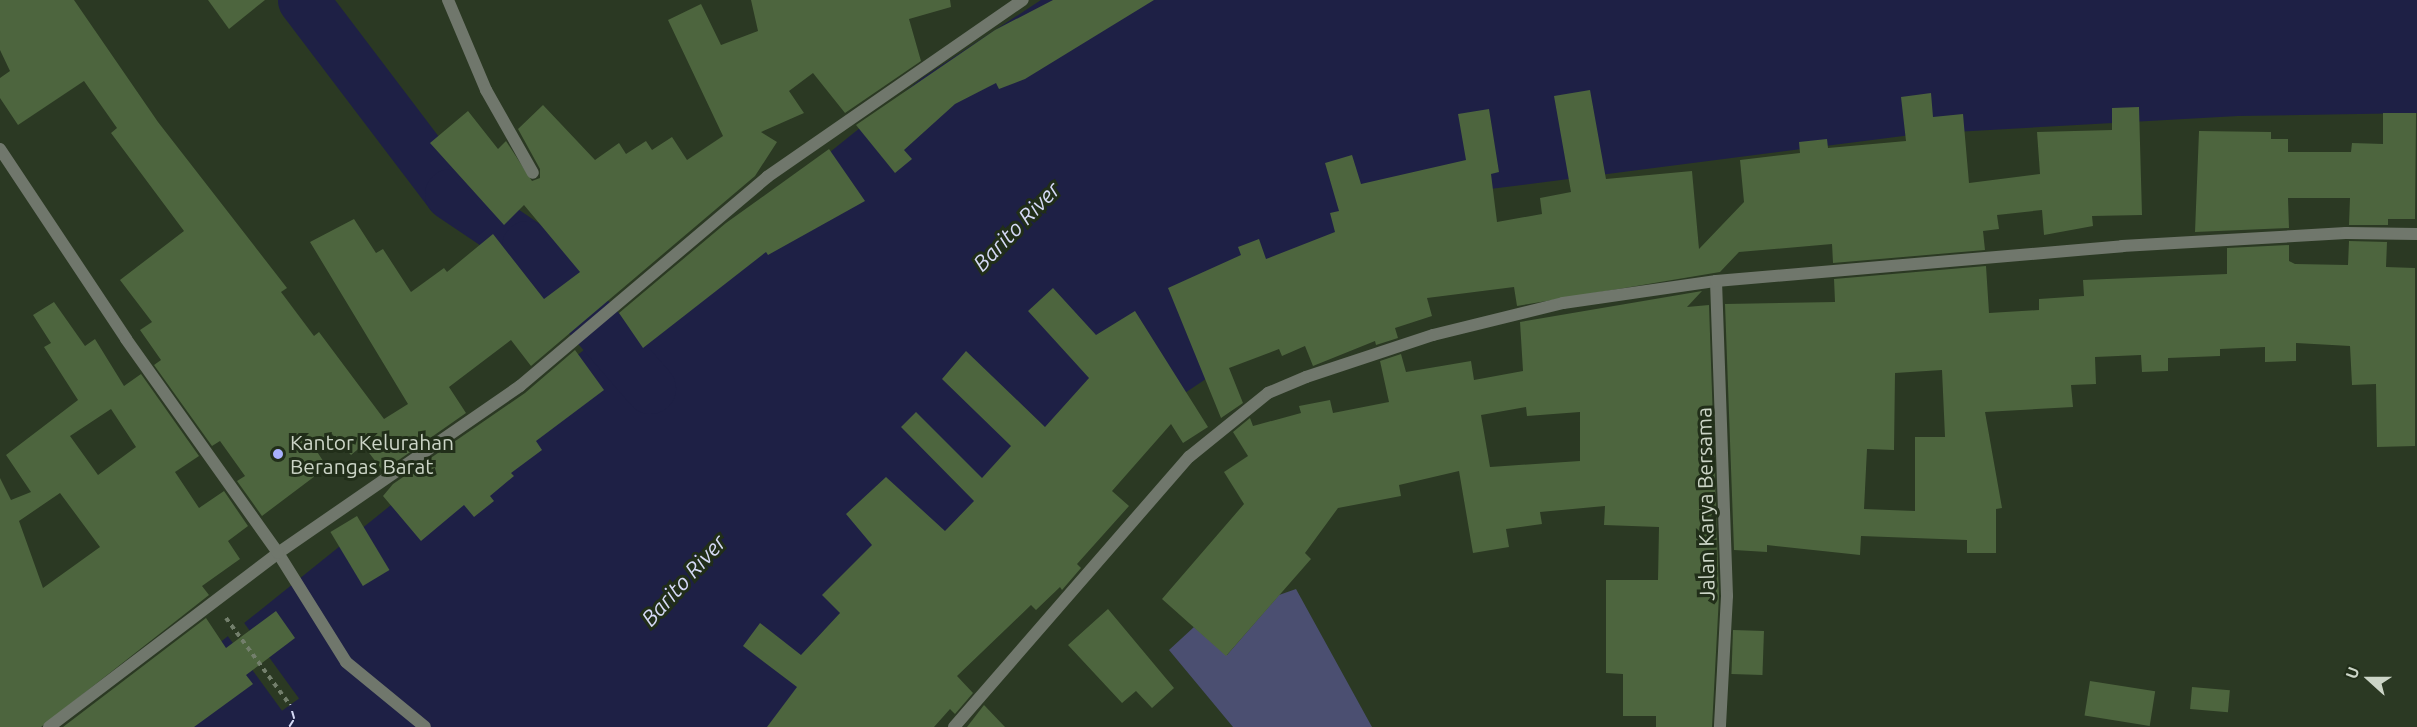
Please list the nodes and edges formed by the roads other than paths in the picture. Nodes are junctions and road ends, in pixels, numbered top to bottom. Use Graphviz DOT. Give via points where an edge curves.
graph roads {
  1 [pos="448,0"];
  2 [pos="1023,0"];
  3 [pos="0,149"];
  4 [pos="533,174"];
  5 [pos="2417,234"];
  6 [pos="1716,281"];
  7 [pos="278,553"];
  8 [pos="49,727"];
  9 [pos="425,727"];
  10 [pos="954,727"];
  11 [pos="1720,727"];
  1 -- 4 [label="street" via="486,90"];
  2 -- 7 [label="street" via="767,177 520,386"];
  3 -- 7 [label="street" via="126,339"];
  5 -- 6 [label="street" via="2346,233 2122,246"];
  6 -- 10 [label="street" via="1563,303 1455,330 1268,393 1189,458"];
  6 -- 11 [label="street, Jalan Karya Bersama" via="1726,464 1727,596"];
  7 -- 8 [label="street"];
  7 -- 9 [label="street" via="346,662"];
}
